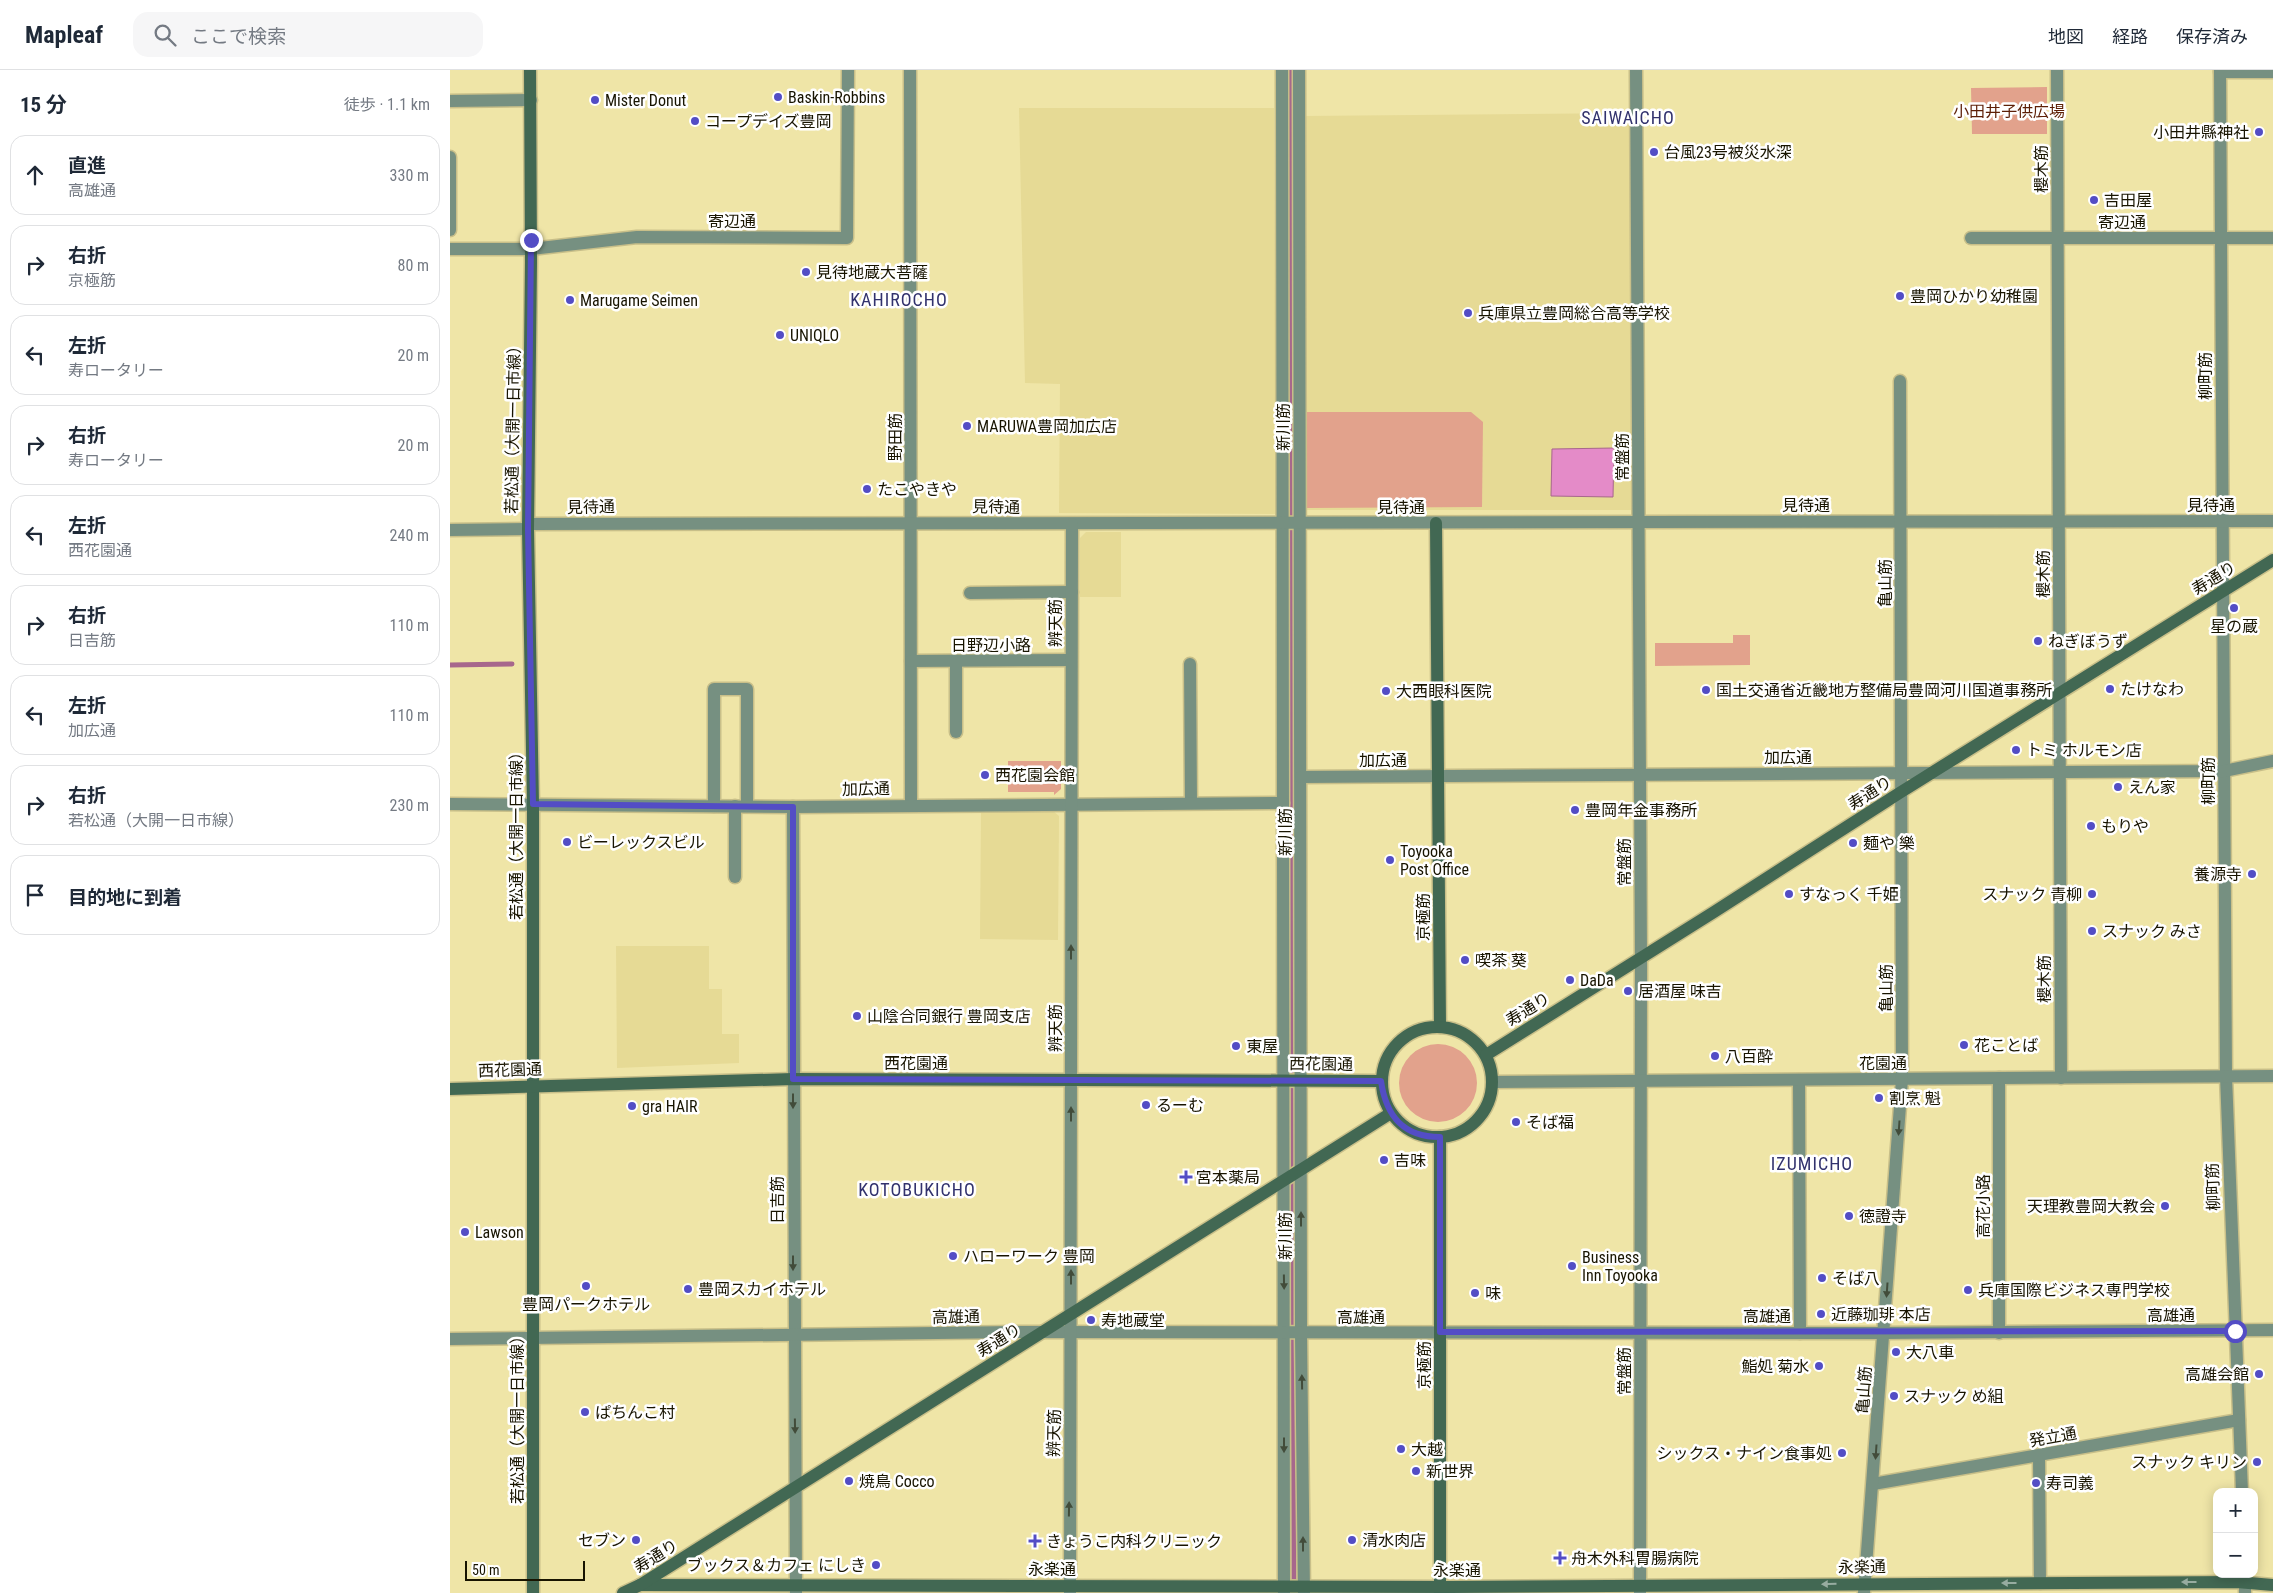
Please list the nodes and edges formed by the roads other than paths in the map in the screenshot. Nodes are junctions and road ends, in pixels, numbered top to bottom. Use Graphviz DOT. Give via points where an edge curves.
graph roads {
  1 [pos="530,70"];
  2 [pos="848,70"];
  3 [pos="910,70"];
  4 [pos="1282,70"];
  5 [pos="1299,70"];
  6 [pos="1636,70"];
  7 [pos="2057,70"];
  8 [pos="2220,71"];
  9 [pos="2273,72"];
  10 [pos="531,100"];
  11 [pos="450,101"];
  12 [pos="450,157"];
  13 [pos="450,230"];
  14 [pos="1971,238"];
  15 [pos="2058,238"];
  16 [pos="2221,238"];
  17 [pos="2273,238"];
  18 [pos="450,249"];
  19 [pos="531,249"];
  20 [pos="1900,380"];
  21 [pos="1901,521"];
  22 [pos="2059,521"];
  23 [pos="2222,521"];
  24 [pos="2273,521"];
  25 [pos="911,522"];
  26 [pos="1638,522"];
  27 [pos="1282,523"];
  28 [pos="1300,523"];
  29 [pos="1436,523"];
  30 [pos="1072,524"];
  31 [pos="528,527"];
  32 [pos="450,530"];
  33 [pos="2273,560"];
  34 [pos="1072,592"];
  35 [pos="2222,592"];
  36 [pos="970,593"];
  37 [pos="1071,660"];
  38 [pos="911,661"];
  39 [pos="956,661"];
  40 [pos="1190,664"];
  41 [pos="2059,693"];
  42 [pos="956,732"];
  43 [pos="2273,761"];
  44 [pos="2224,771"];
  45 [pos="1933,772"];
  46 [pos="2060,772"];
  47 [pos="1901,773"];
  48 [pos="1639,774"];
  49 [pos="1301,777"];
  50 [pos="1438,777"];
  51 [pos="1901,792"];
  52 [pos="1191,802"];
  53 [pos="1283,802"];
  54 [pos="1070,803"];
  55 [pos="450,804"];
  56 [pos="533,804"];
  57 [pos="911,805"];
  58 [pos="714,806"];
  59 [pos="741,806"];
  60 [pos="793,807"];
  61 [pos="735,877"];
  62 [pos="1641,958"];
  63 [pos="1440,1027"];
  64 [pos="1486,1055"];
  65 [pos="2226,1076"];
  66 [pos="2273,1076"];
  67 [pos="1998,1078"];
  68 [pos="2061,1078"];
  69 [pos="793,1079"];
  70 [pos="1071,1079"];
  71 [pos="1282,1079"];
  72 [pos="1902,1079"];
  73 [pos="1301,1080"];
  74 [pos="1799,1080"];
  75 [pos="1381,1081"];
  76 [pos="1493,1082"];
  77 [pos="1640,1082"];
  78 [pos="533,1085"];
  79 [pos="450,1088"];
  80 [pos="1391,1113"];
  81 [pos="1440,1137"];
  82 [pos="1301,1170"];
  83 [pos="1283,1181"];
  84 [pos="1071,1314"];
  85 [pos="2273,1330"];
  86 [pos="2235,1331"];
  87 [pos="1042,1332"];
  88 [pos="1071,1332"];
  89 [pos="1440,1332"];
  90 [pos="1640,1332"];
  91 [pos="1800,1333"];
  92 [pos="1884,1333"];
  93 [pos="1999,1333"];
  94 [pos="1285,1334"];
  95 [pos="1301,1334"];
  96 [pos="793,1335"];
  97 [pos="533,1338"];
  98 [pos="450,1339"];
  99 [pos="2239,1420"];
  100 [pos="2039,1456"];
  101 [pos="1873,1484"];
  102 [pos="796,1488"];
  103 [pos="2242,1488"];
  104 [pos="2040,1583"];
  105 [pos="2245,1583"];
  106 [pos="640,1585"];
  107 [pos="2273,1585"];
  108 [pos="1285,1588"];
  109 [pos="1303,1588"];
  110 [pos="1864,1588"];
  111 [pos="1940,1588"];
  112 [pos="796,1589"];
  113 [pos="1070,1589"];
  114 [pos="1640,1589"];
  115 [pos="1440,1590"];
  116 [pos="533,1593"];
  117 [pos="623,1593"];
  1 -- 10 [label="street, 若松通（大開一日市線）"];
  2 -- 19 [label="street, 寄辺通" via="847,238 637,237"];
  3 -- 25 [label="street, 野田筋"];
  4 -- 27 [label="street, 新川筋"];
  5 -- 28 [label="street, 新川筋"];
  6 -- 26 [label="street, 常盤筋"];
  7 -- 15 [label="street, 櫻木筋"];
  8 -- 9 [label="street"];
  8 -- 16 [label="street, 柳町筋"];
  10 -- 11 [label="street"];
  10 -- 19 [label="street, 若松通（大開一日市線）"];
  12 -- 13 [label="street"];
  14 -- 15 [label="street, 寄辺通"];
  15 -- 16 [label="street, 寄辺通"];
  15 -- 22 [label="street, 櫻木筋"];
  16 -- 17 [label="street, 寄辺通"];
  16 -- 23 [label="street, 柳町筋"];
  18 -- 19 [label="street, 寄辺通"];
  19 -- 31 [label="street, 若松通（大開一日市線）"];
  20 -- 21 [label="street, 亀山筋"];
  21 -- 22 [label="street, 見待通"];
  21 -- 26 [label="street, 見待通"];
  21 -- 47 [label="street, 亀山筋"];
  22 -- 23 [label="street, 見待通"];
  22 -- 41 [label="street, 櫻木筋"];
  23 -- 24 [label="street, 見待通"];
  23 -- 35 [label="street, 柳町筋"];
  25 -- 30 [label="street, 見待通"];
  25 -- 31 [label="street, 見待通"];
  25 -- 38 [label="street, 野田筋"];
  26 -- 29 [label="street, 見待通"];
  26 -- 48 [label="street, 常盤筋"];
  27 -- 28 [label="street, 見待通"];
  27 -- 30 [label="street, 見待通"];
  27 -- 53 [label="street, 新川筋"];
  28 -- 29 [label="street, 見待通"];
  28 -- 49 [label="street, 新川筋"];
  29 -- 50 [label="street, 京極筋"];
  30 -- 34 [label="street, 辨天筋"];
  31 -- 32 [label="street, 見待通"];
  31 -- 56 [label="street, 若松通（大開一日市線）"];
  33 -- 35 [label="street, 寿通り"];
  34 -- 36 [label="street"];
  34 -- 37 [label="street, 辨天筋"];
  35 -- 41 [label="street, 寿通り"];
  35 -- 44 [label="street, 柳町筋"];
  37 -- 39 [label="street, 日野辺小路"];
  37 -- 54 [label="street, 辨天筋"];
  38 -- 39 [label="street, 日野辺小路"];
  38 -- 57 [label="street, 野田筋"];
  39 -- 42 [label="street"];
  40 -- 52 [label="street"];
  41 -- 45 [label="street, 寿通り"];
  41 -- 46 [label="street, 櫻木筋"];
  43 -- 44 [label="street, 加広通"];
  44 -- 46 [label="street, 加広通"];
  44 -- 65 [label="street, 柳町筋"];
  45 -- 46 [label="street, 加広通"];
  45 -- 47 [label="street, 加広通"];
  45 -- 51 [label="street, 寿通り"];
  46 -- 68 [label="street, 櫻木筋"];
  47 -- 48 [label="street, 加広通"];
  47 -- 51 [label="street, 亀山筋"];
  48 -- 50 [label="street, 加広通"];
  48 -- 62 [label="street, 常盤筋"];
  49 -- 50 [label="street, 加広通"];
  49 -- 73 [label="street, 新川筋"];
  50 -- 63 [label="street, 京極筋"];
  51 -- 62 [label="street, 寿通り"];
  51 -- 72 [label="street, 亀山筋"];
  52 -- 53 [label="street, 加広通"];
  52 -- 54 [label="street, 加広通"];
  53 -- 71 [label="street, 新川筋"];
  54 -- 57 [label="street, 加広通"];
  70 -- 54 [label="street, 辨天筋, one-way"];
  55 -- 56 [label="street, 加広通"];
  56 -- 58 [label="street, 加広通"];
  56 -- 78 [label="street, 若松通（大開一日市線）"];
  57 -- 60 [label="street, 加広通"];
  58 -- 59 [label="street, 加広通"];
  58 -- 59 [label="street" via="714,689 747,689"];
  59 -- 60 [label="street, 加広通"];
  59 -- 61 [label="street"];
  60 -- 69 [label="street, 日吉筋"];
  62 -- 64 [label="street, 寿通り"];
  62 -- 77 [label="street, 常盤筋"];
  63 -- 64 [label="street" via="1466,1035"];
  63 -- 75 [label="street" via="1418,1030 1399,1041 1386,1059"];
  64 -- 76 [label="street"];
  65 -- 66 [label="street, 花園通"];
  65 -- 68 [label="street, 花園通"];
  65 -- 86 [label="street, 柳町筋"];
  67 -- 68 [label="street, 花園通"];
  67 -- 72 [label="street, 花園通"];
  67 -- 93 [label="street, 高花小路"];
  69 -- 70 [label="street, 西花園通"];
  69 -- 78 [label="street, 西花園通"];
  69 -- 96 [label="street, 日吉筋, one-way"];
  70 -- 71 [label="street, 西花園通"];
  84 -- 70 [label="street, 辨天筋, one-way"];
  71 -- 73 [label="street, 西花園通"];
  71 -- 83 [label="street, 新川筋"];
  72 -- 74 [label="street, 花園通"];
  72 -- 92 [label="street, 亀山筋, one-way"];
  73 -- 75 [label="street, 西花園通"];
  73 -- 82 [label="street, 新川筋"];
  74 -- 77 [label="street, 花園通"];
  74 -- 91 [label="street"];
  75 -- 80 [label="street"];
  76 -- 77 [label="street, 花園通"];
  76 -- 81 [label="street" via="1489,1103 1477,1120 1461,1132"];
  77 -- 90 [label="street, 常盤筋"];
  78 -- 79 [label="street, 西花園通"];
  78 -- 97 [label="street, 若松通（大開一日市線）"];
  80 -- 81 [label="street" via="1412,1132"];
  80 -- 82 [label="street, 寿通り"];
  81 -- 89 [label="street, 京極筋"];
  82 -- 83 [label="street, 寿通り"];
  95 -- 82 [label="street, 新川筋, one-way"];
  83 -- 84 [label="street, 寿通り"];
  83 -- 94 [label="street, 新川筋, one-way"];
  84 -- 87 [label="street, 寿通り"];
  84 -- 88 [label="street, 辨天筋"];
  85 -- 86 [label="street, 高雄通"];
  86 -- 93 [label="street, 高雄通"];
  86 -- 99 [label="street, 柳町筋"];
  87 -- 88 [label="street, 高雄通"];
  87 -- 96 [label="street, 高雄通"];
  87 -- 102 [label="street, 寿通り"];
  88 -- 94 [label="street, 高雄通"];
  113 -- 88 [label="street, 辨天筋, one-way"];
  89 -- 90 [label="street, 高雄通"];
  89 -- 95 [label="street, 高雄通"];
  89 -- 115 [label="street, 京極筋"];
  90 -- 91 [label="street, 高雄通"];
  90 -- 114 [label="street, 常盤筋"];
  91 -- 92 [label="street, 高雄通"];
  92 -- 93 [label="street, 高雄通"];
  92 -- 101 [label="street, 亀山筋, one-way"];
  94 -- 95 [label="street, 高雄通"];
  94 -- 108 [label="street, 新川筋, one-way"];
  109 -- 95 [label="street, 新川筋, one-way"];
  96 -- 97 [label="street, 高雄通"];
  96 -- 102 [label="street, 日吉筋, one-way"];
  97 -- 98 [label="street, 高雄通"];
  97 -- 116 [label="street, 若松通（大開一日市線）"];
  99 -- 100 [label="street, 発立通"];
  99 -- 103 [label="street, 柳町筋"];
  100 -- 101 [label="street, 発立通"];
  100 -- 104 [label="street"];
  101 -- 110 [label="street, 亀山筋"];
  102 -- 106 [label="street, 寿通り"];
  102 -- 112 [label="street, 日吉筋"];
  105 -- 104 [label="street, 永楽通, one-way"];
  104 -- 111 [label="street, 永楽通, one-way"];
  105 -- 107 [label="street, 永楽通"];
  106 -- 112 [label="street, 永楽通"];
  106 -- 117 [label="street, 寿通り"];
  108 -- 109 [label="street, 永楽通"];
  108 -- 113 [label="street, 永楽通"];
  109 -- 115 [label="street, 永楽通"];
  110 -- 111 [label="street, 永楽通"];
  110 -- 114 [label="street, 永楽通, one-way"];
  112 -- 113 [label="street, 永楽通"];
  114 -- 115 [label="street, 永楽通"];
}
